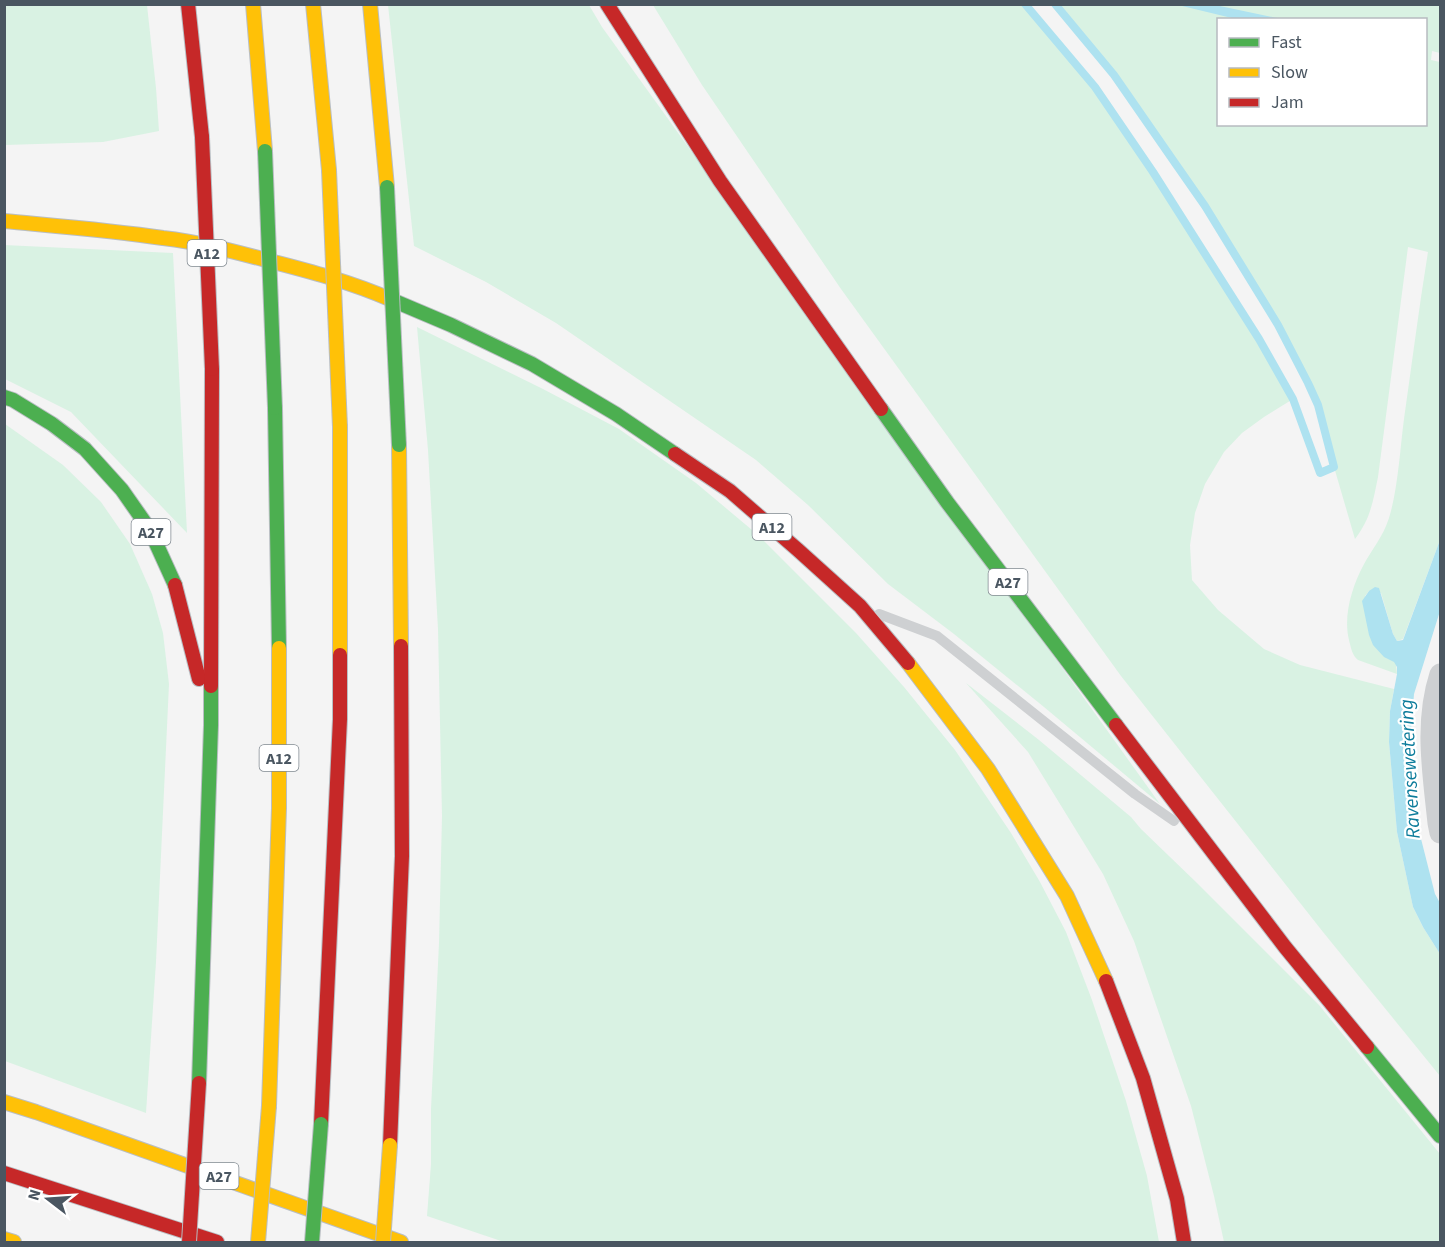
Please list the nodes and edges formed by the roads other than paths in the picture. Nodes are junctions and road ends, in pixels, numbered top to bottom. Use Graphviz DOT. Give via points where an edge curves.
graph roads {
  1 [pos="188,4"];
  2 [pos="253,4"];
  3 [pos="313,4"];
  4 [pos="370,4"];
  5 [pos="607,4"];
  6 [pos="4,221"];
  7 [pos="4,397"];
  8 [pos="860,606"];
  9 [pos="1440,674"];
  10 [pos="211,725"];
  11 [pos="1440,833"];
  12 [pos="1209,845"];
  13 [pos="4,1100"];
  14 [pos="1440,1136"];
  15 [pos="4,1173"];
  16 [pos="4,1239"];
  17 [pos="14,1242"];
  18 [pos="189,1242"];
  19 [pos="217,1242"];
  20 [pos="258,1242"];
  21 [pos="312,1242"];
  22 [pos="383,1242"];
  23 [pos="401,1242"];
  24 [pos="1184,1242"];
  1 -- 10 [label="highway, A12, bridge" via="201,137 212,369"];
  2 -- 20 [label="highway, A12, bridge" via="265,151 279,615 279,808 269,1107"];
  3 -- 21 [label="highway, bridge" via="329,170 340,427 340,719"];
  4 -- 22 [label="highway, bridge" via="387,188 399,445 401,610 402,856"];
  5 -- 12 [label="highway, A27" via="720,181 947,502"];
  6 -- 8 [label="highway, A12" via="166,238 232,251 367,289 451,325 532,364 616,414 730,491"];
  7 -- 10 [label="highway, A27" via="52,424 85,449 122,490 150,530 176,587"];
  8 -- 12 [label="lane" via="937,636 1135,794"];
  8 -- 24 [label="highway, A12" via="988,769 1067,896 1102,972 1143,1078 1177,1199"];
  9 -- 11 [label="street" via="1431,755"];
  10 -- 18 [label="highway, A12, bridge" via="199,1083"];
  12 -- 14 [label="highway, A27" via="1285,947"];
  13 -- 23 [label="highway, A27"];
  15 -- 19 [label="highway"];
  16 -- 17 [label="highway"];
}
